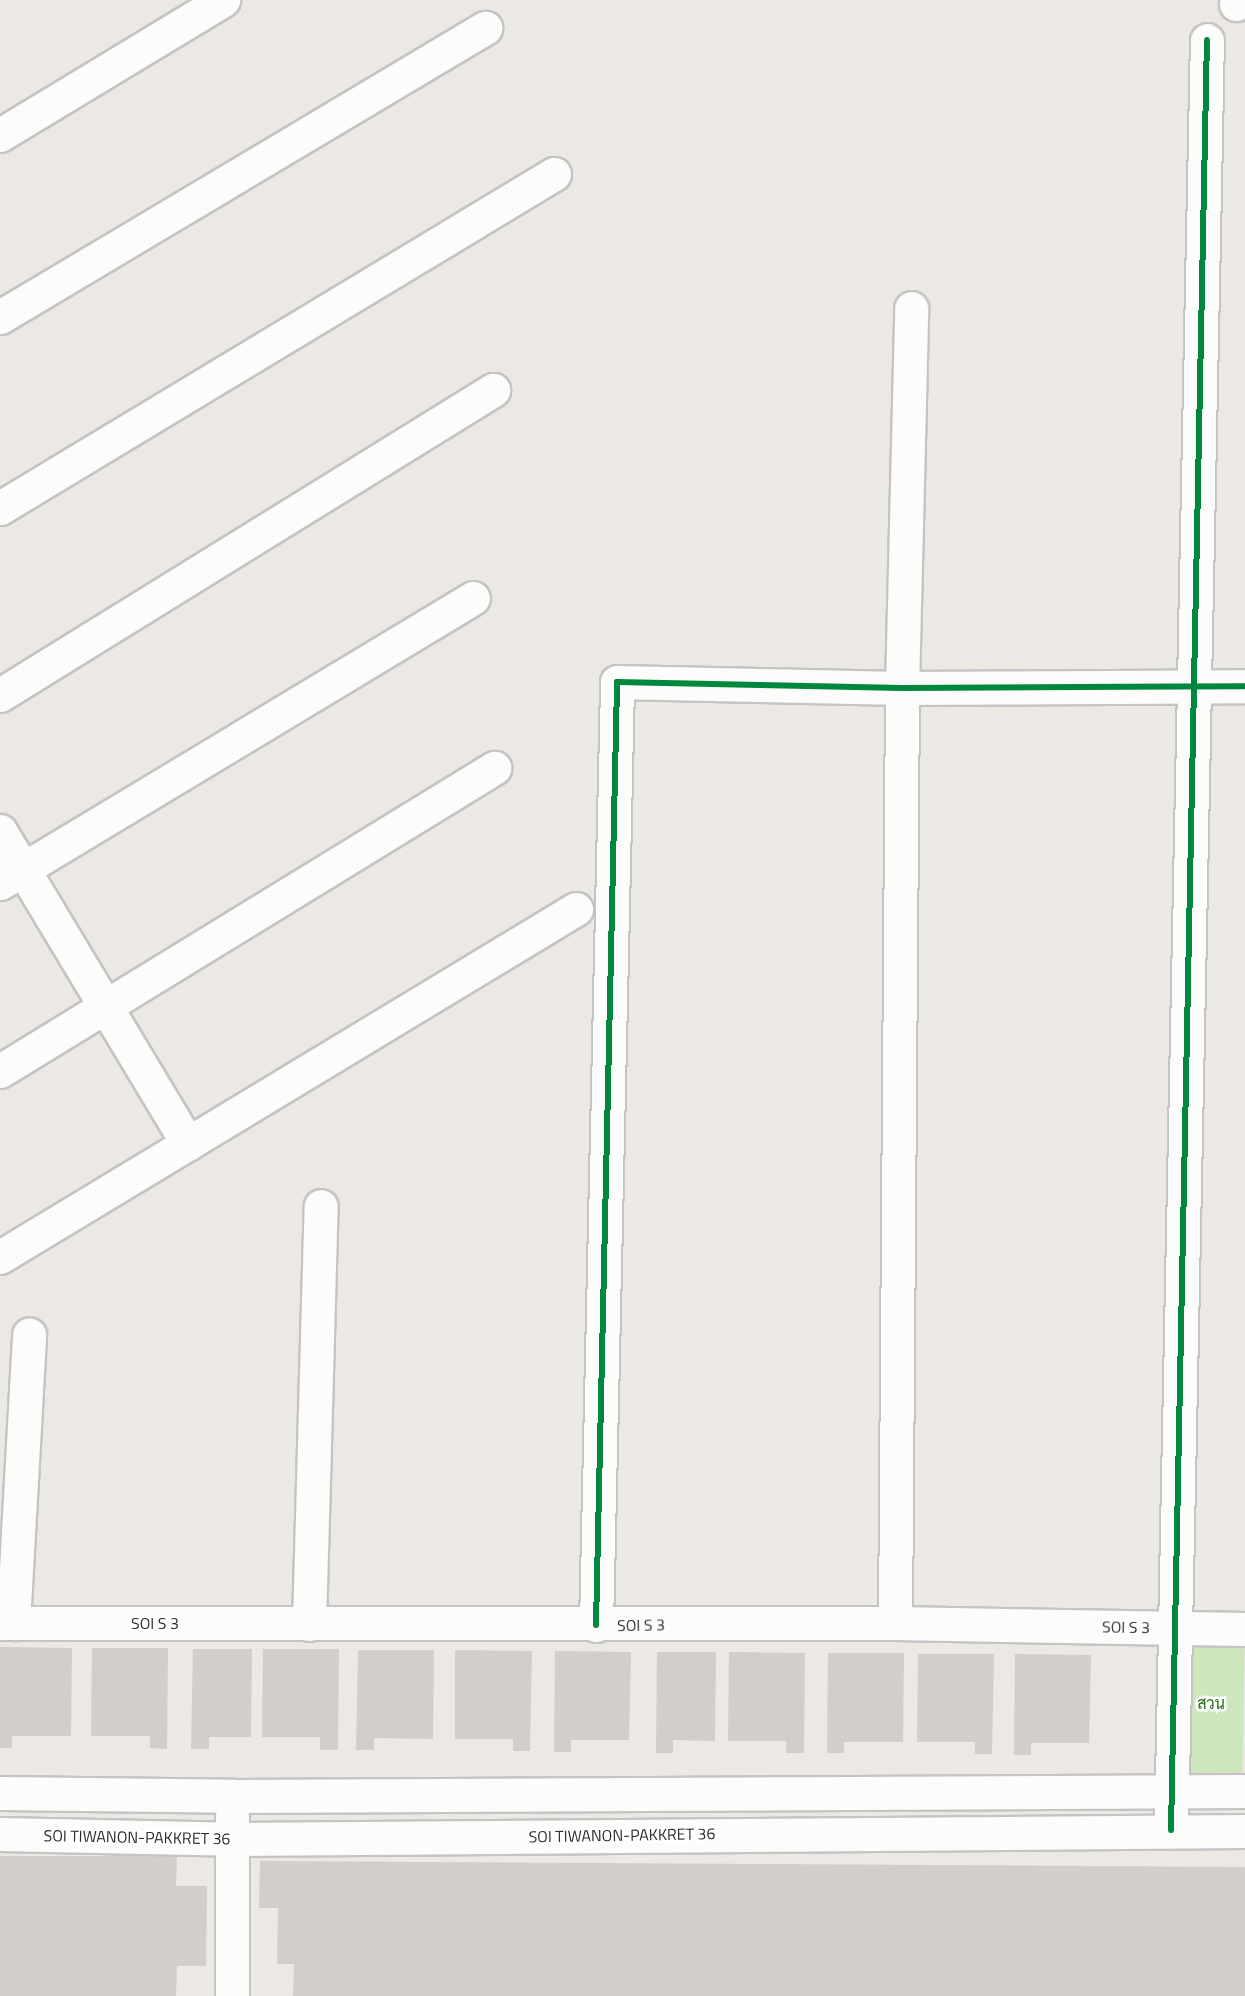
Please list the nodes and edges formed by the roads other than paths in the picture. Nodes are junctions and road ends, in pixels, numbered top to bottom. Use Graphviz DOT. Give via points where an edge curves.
graph roads {
  1 [pos="223,0"];
  2 [pos="485,28"];
  3 [pos="1207,40"];
  4 [pos="0,135"];
  5 [pos="554,174"];
  6 [pos="911,308"];
  7 [pos="0,317"];
  8 [pos="493,390"];
  9 [pos="0,508"];
  10 [pos="473,598"];
  11 [pos="1197,686"];
  12 [pos="1245,686"];
  13 [pos="902,688"];
  14 [pos="0,695"];
  15 [pos="494,768"];
  16 [pos="0,831"];
  17 [pos="11,876"];
  18 [pos="576,909"];
  19 [pos="106,1006"];
  20 [pos="0,1071"];
  21 [pos="188,1144"];
  22 [pos="321,1206"];
  23 [pos="0,1257"];
  24 [pos="29,1334"];
  25 [pos="7,1623"];
  26 [pos="895,1623"];
  27 [pos="309,1624"];
  28 [pos="596,1625"];
  29 [pos="1178,1628"];
  30 [pos="1245,1629"];
  31 [pos="1173,1791"];
  32 [pos="1245,1791"];
  33 [pos="0,1793"];
  34 [pos="233,1796"];
  35 [pos="1172,1830"];
  36 [pos="1245,1831"];
  37 [pos="0,1834"];
  38 [pos="231,1839"];
  39 [pos="232,1996"];
  1 -- 4 [label="street"];
  2 -- 7 [label="street"];
  3 -- 11 [label="street"];
  5 -- 9 [label="street"];
  6 -- 13 [label="street"];
  8 -- 14 [label="street"];
  10 -- 17 [label="street"];
  11 -- 12 [label="street"];
  11 -- 13 [label="street"];
  11 -- 29 [label="street"];
  13 -- 26 [label="street"];
  13 -- 28 [label="street" via="617,682"];
  15 -- 19 [label="street"];
  16 -- 17 [label="street"];
  17 -- 19 [label="street"];
  18 -- 21 [label="street"];
  19 -- 20 [label="street"];
  19 -- 21 [label="street"];
  21 -- 23 [label="street"];
  22 -- 27 [label="street"];
  24 -- 25 [label="street"];
  25 -- 27 [label="street, SOI S 3"];
  26 -- 28 [label="street, SOI S 3"];
  26 -- 29 [label="street, SOI S 3"];
  27 -- 28 [label="street, SOI S 3"];
  29 -- 30 [label="street, SOI S 3"];
  29 -- 31 [label="street"];
  31 -- 32 [label="street"];
  31 -- 34 [label="street"];
  31 -- 35 [label="street"];
  33 -- 34 [label="street"];
  34 -- 38 [label="street"];
  35 -- 36 [label="street, SOI TIWANON-PAKKRET 36"];
  35 -- 38 [label="street, SOI TIWANON-PAKKRET 36"];
  37 -- 38 [label="street, SOI TIWANON-PAKKRET 36"];
  38 -- 39 [label="street"];
}
